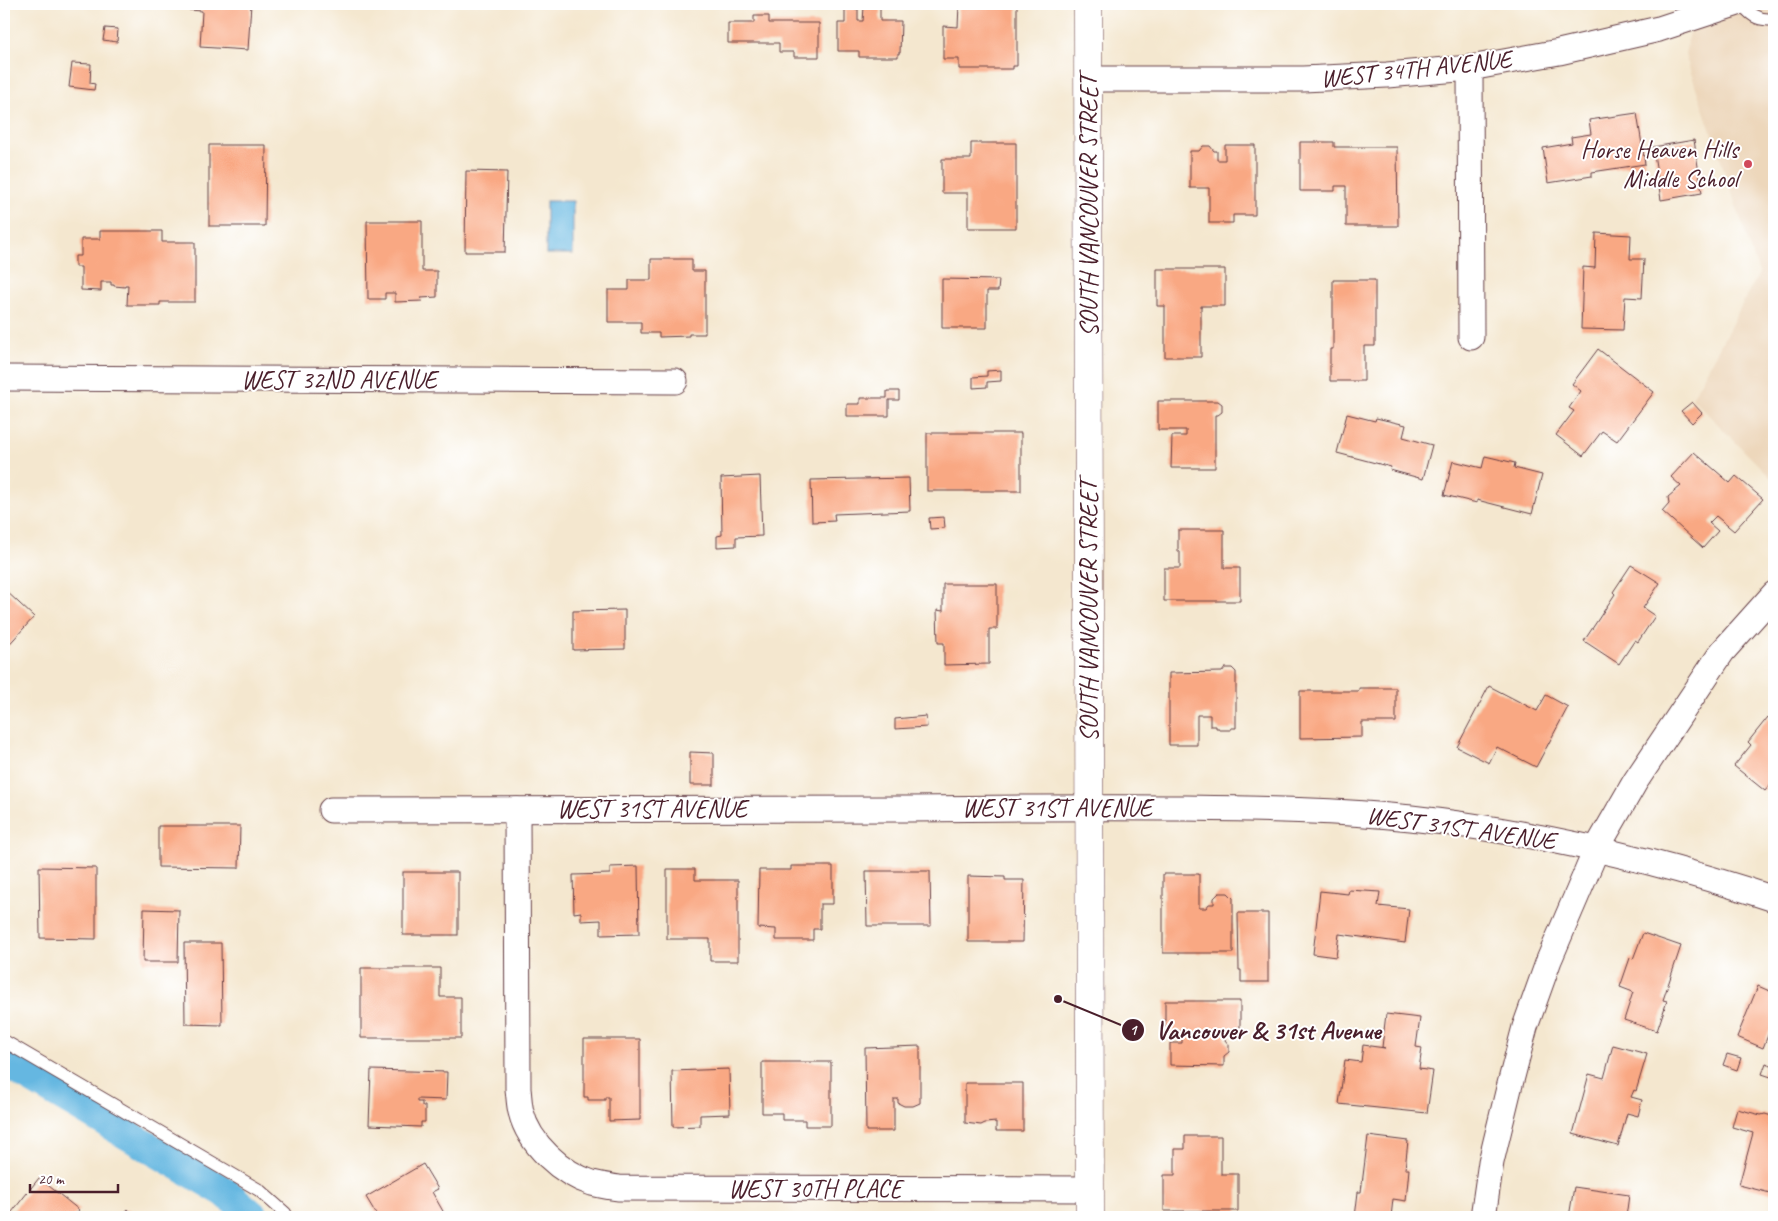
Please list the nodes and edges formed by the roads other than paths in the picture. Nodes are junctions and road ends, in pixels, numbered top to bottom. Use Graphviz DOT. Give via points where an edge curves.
graph roads {
  1 [pos="1088,4"];
  2 [pos="1735,4"];
  3 [pos="1743,4"];
  4 [pos="1774,19"];
  5 [pos="1470,68"];
  6 [pos="1089,79"];
  7 [pos="1471,337"];
  8 [pos="4,378"];
  9 [pos="675,381"];
  10 [pos="1774,594"];
  11 [pos="1089,807"];
  12 [pos="331,810"];
  13 [pos="517,810"];
  14 [pos="1597,848"];
  15 [pos="1774,899"];
  16 [pos="4,1041"];
  17 [pos="1090,1190"];
  18 [pos="287,1217"];
  19 [pos="1090,1217"];
  20 [pos="1483,1217"];
  1 -- 6 [label="street, SOUTH VANCOUVER STREET"];
  2 -- 5 [label="street, WEST 34TH AVENUE" via="1659,29"];
  3 -- 4 [label="lane" via="1756,18"];
  5 -- 6 [label="street, WEST 34TH AVENUE" via="1303,79"];
  5 -- 7 [label="street"];
  6 -- 11 [label="street, SOUTH VANCOUVER STREET"];
  8 -- 9 [label="street, WEST 32ND AVENUE"];
  10 -- 14 [label="street" via="1722,652 1635,782"];
  11 -- 13 [label="street, WEST 31ST AVENUE"];
  11 -- 14 [label="street, WEST 31ST AVENUE" via="1250,809 1401,817 1506,831"];
  11 -- 17 [label="street, SOUTH VANCOUVER STREET"];
  12 -- 13 [label="street, WEST 31ST AVENUE"];
  13 -- 17 [label="street, WEST 30TH PLACE" via="518,1089 521,1112 531,1136 567,1171 591,1183 619,1188"];
  14 -- 15 [label="street, WEST 31ST AVENUE" via="1706,876"];
  14 -- 20 [label="street" via="1549,960 1525,1028 1491,1162"];
  16 -- 18 [label="lane" via="259,1190"];
  17 -- 19 [label="street, SOUTH VANCOUVER STREET"];
}
